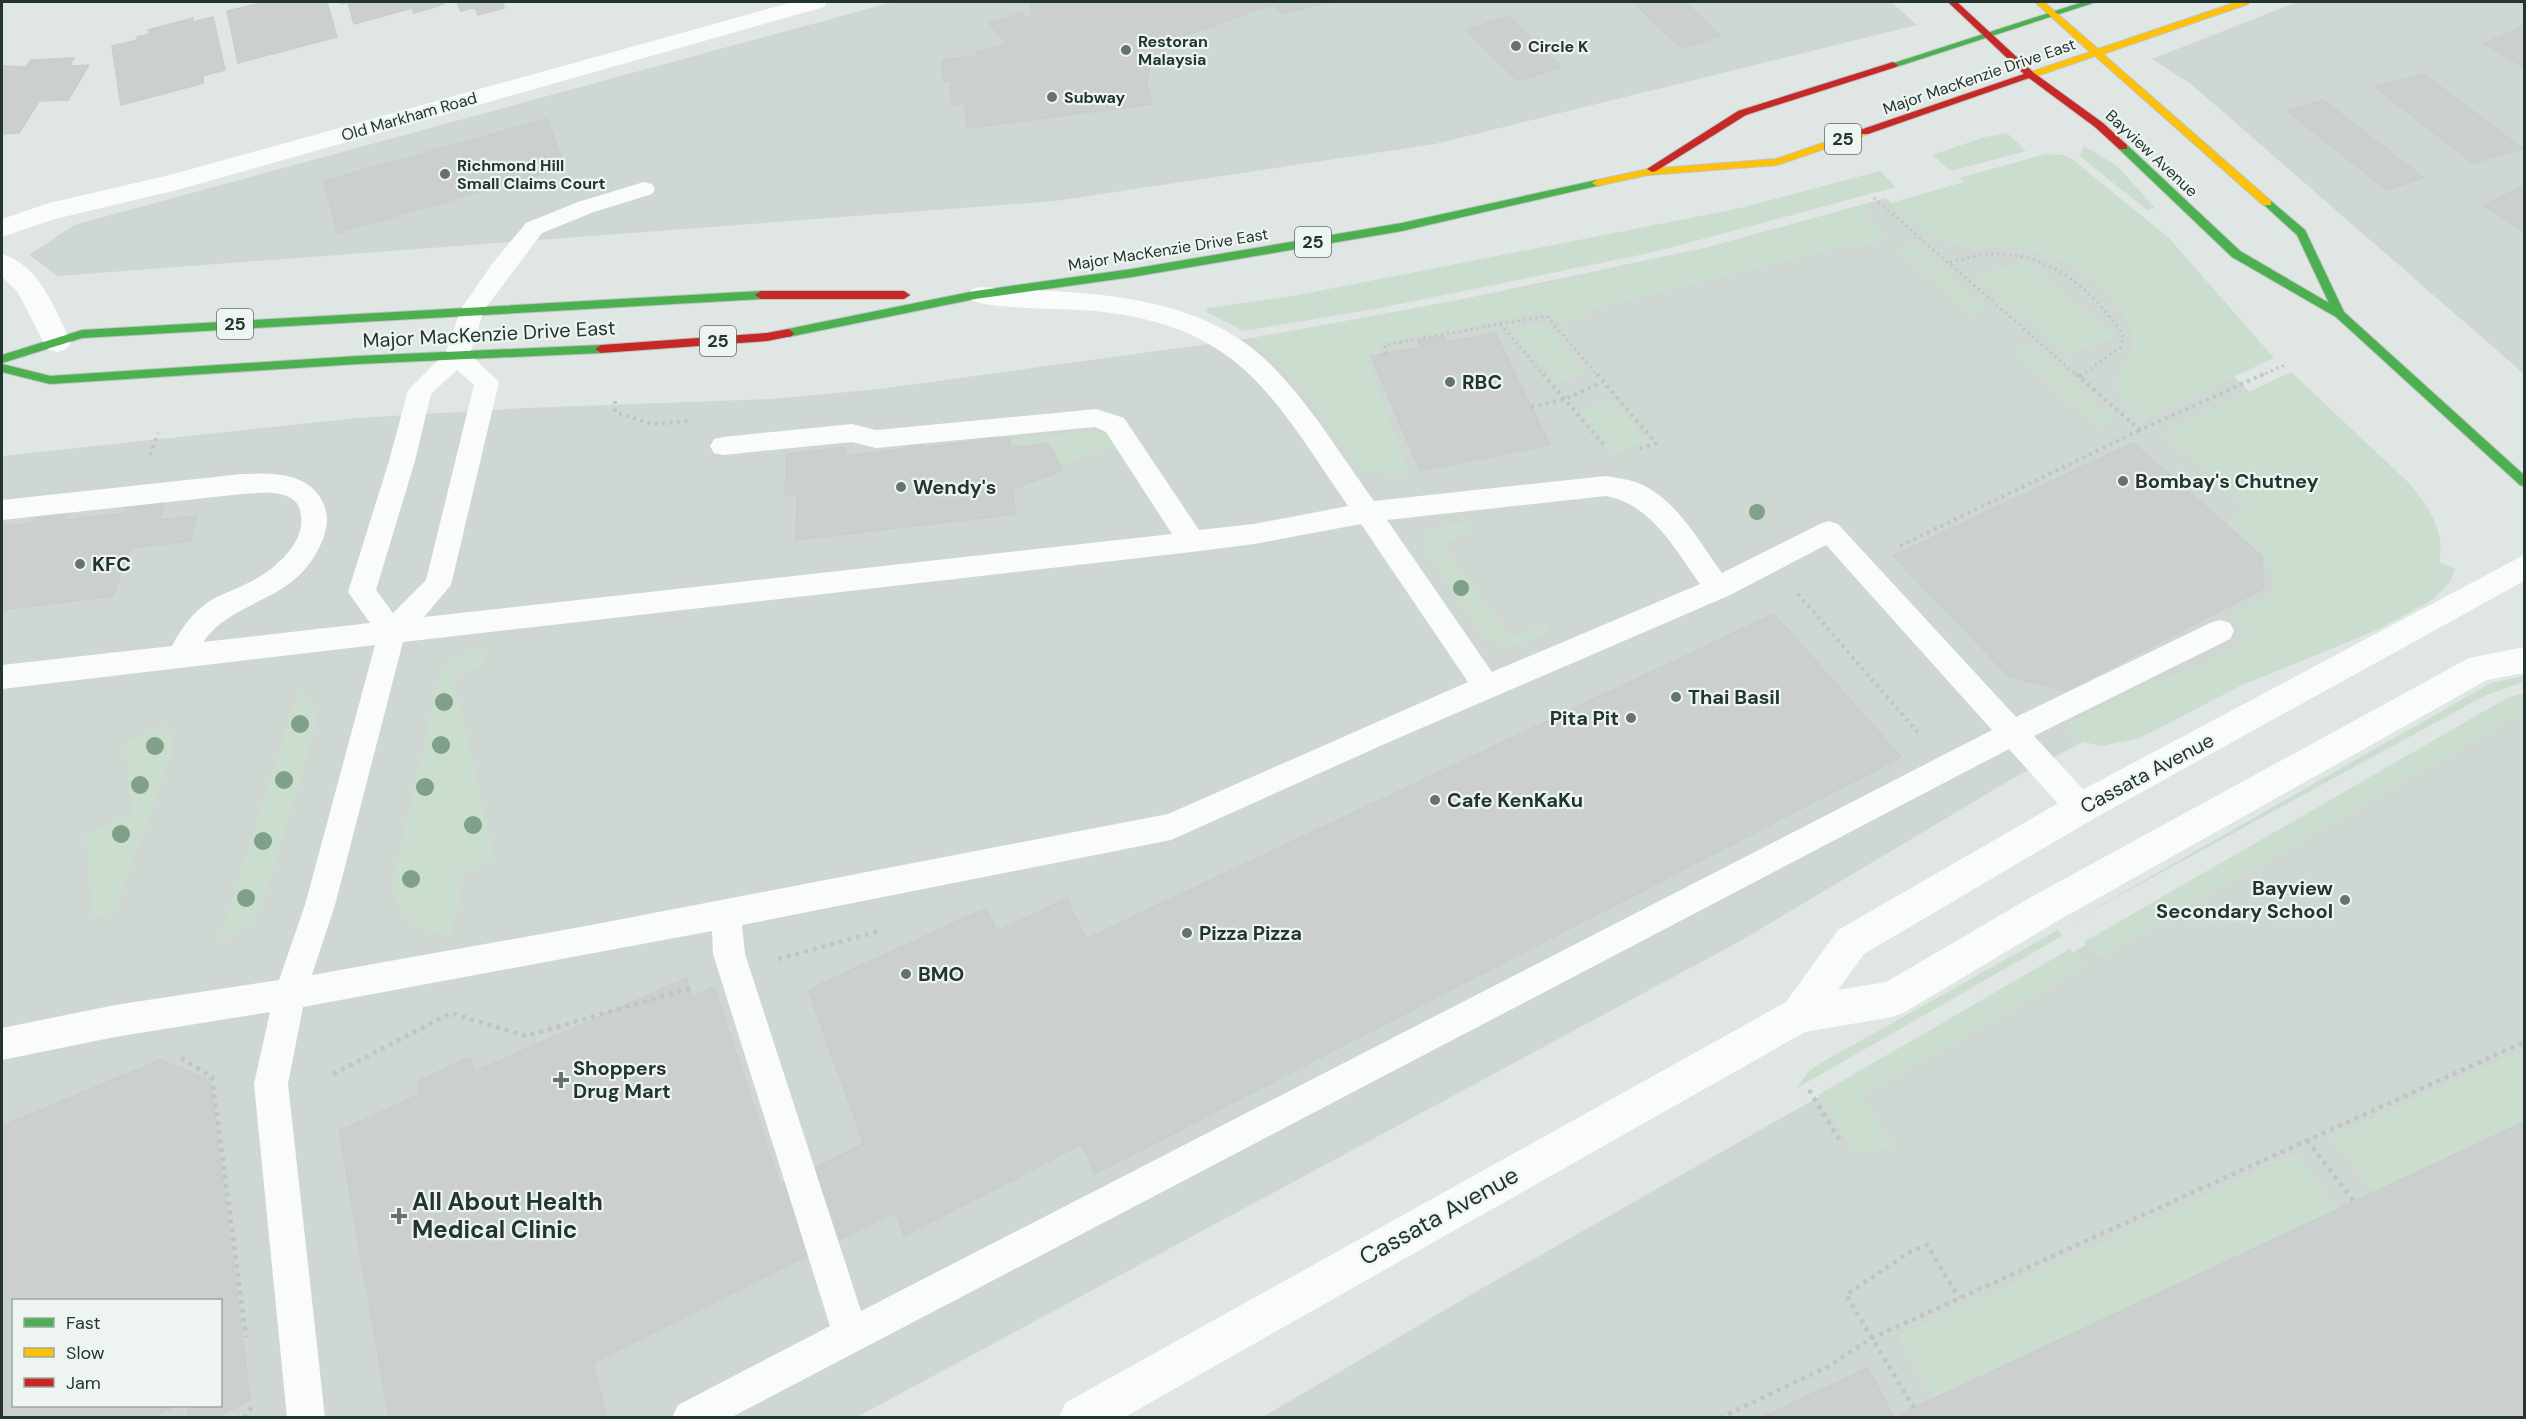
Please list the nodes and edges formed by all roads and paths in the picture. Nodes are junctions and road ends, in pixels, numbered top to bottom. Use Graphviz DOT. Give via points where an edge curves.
graph roads {
  1 [pos="816,2"];
  2 [pos="1952,2"];
  3 [pos="2039,2"];
  4 [pos="2091,2"];
  5 [pos="2245,2"];
  6 [pos="2054,15"];
  7 [pos="1988,34"];
  8 [pos="2097,54"];
  9 [pos="2031,75"];
  10 [pos="1648,172"];
  11 [pos="644,189"];
  12 [pos="1874,198"];
  13 [pos="39,215"];
  14 [pos="2,228"];
  15 [pos="2,241"];
  16 [pos="1950,262"];
  17 [pos="2,263"];
  18 [pos="975,295"];
  19 [pos="473,309"];
  20 [pos="2340,314"];
  21 [pos="1500,324"];
  22 [pos="57,342"];
  23 [pos="1385,354"];
  24 [pos="457,356"];
  25 [pos="2,359"];
  26 [pos="2287,364"];
  27 [pos="2,368"];
  28 [pos="2079,377"];
  29 [pos="1603,382"];
  30 [pos="1565,399"];
  31 [pos="1531,407"];
  32 [pos="2140,430"];
  33 [pos="723,446"];
  34 [pos="1609,451"];
  35 [pos="1636,451"];
  36 [pos="2524,482"];
  37 [pos="2,510"];
  38 [pos="1368,513"];
  39 [pos="1192,542"];
  40 [pos="1892,550"];
  41 [pos="2524,567"];
  42 [pos="1718,588"];
  43 [pos="2220,631"];
  44 [pos="392,632"];
  45 [pos="180,658"];
  46 [pos="2524,660"];
  47 [pos="2,677"];
  48 [pos="1488,688"];
  49 [pos="2014,732"];
  50 [pos="2081,808"];
  51 [pos="726,912"];
  52 [pos="702,985"];
  53 [pos="290,993"];
  54 [pos="1799,1015"];
  55 [pos="2524,1042"];
  56 [pos="2,1044"];
  57 [pos="178,1057"];
  58 [pos="333,1074"];
  59 [pos="1809,1090"];
  60 [pos="2307,1140"];
  61 [pos="1841,1142"];
  62 [pos="2355,1203"];
  63 [pos="1959,1299"];
  64 [pos="851,1335"];
  65 [pos="1872,1338"];
  66 [pos="246,1344"];
  67 [pos="252,1392"];
  68 [pos="1914,1408"];
  69 [pos="244,1418"];
  70 [pos="306,1418"];
  71 [pos="691,1418"];
  72 [pos="1080,1418"];
  73 [pos="1720,1418"];
  1 -- 13 [label="street, Old Markham Road" via="172,183"];
  2 -- 7 [label="main road, Bayview Avenue"];
  3 -- 6 [label="main road, Bayview Avenue"];
  4 -- 6 [label="main road, Major MacKenzie Drive East / 25"];
  5 -- 8 [label="main road, Major MacKenzie Drive East / 25"];
  6 -- 7 [label="main road, Major MacKenzie Drive East / 25"];
  6 -- 8 [label="main road, Bayview Avenue"];
  7 -- 9 [label="main road, Bayview Avenue"];
  7 -- 10 [label="main road, Major MacKenzie Drive East / 25" via="1742,113"];
  8 -- 9 [label="main road, Major MacKenzie Drive East / 25"];
  8 -- 20 [label="main road, Bayview Avenue" via="2301,233"];
  9 -- 10 [label="main road, Major MacKenzie Drive East / 25" via="1777,162"];
  9 -- 20 [label="main road, Bayview Avenue" via="2099,125 2236,254"];
  10 -- 18 [label="main road, Major MacKenzie Drive East / 25" via="1402,227"];
  11 -- 19 [label="lane" via="534,228"];
  12 -- 16 [label="path"];
  13 -- 14 [label="street, Old Markham Road"];
  13 -- 15 [label="street"];
  16 -- 28 [label="path"];
  16 -- 28 [label="path" via="1991,254 2033,258 2076,279 2090,291 2123,335 2121,347"];
  17 -- 22 [label="street" via="28,285"];
  18 -- 19 [label="main road, Major MacKenzie Drive East / 25" via="741,295"];
  18 -- 24 [label="main road, Major MacKenzie Drive East / 25" via="767,338"];
  18 -- 38 [label="lane" via="1116,305 1175,319 1222,338 1252,359 1279,389"];
  19 -- 22 [label="main road, Major MacKenzie Drive East / 25" via="82,334"];
  19 -- 24 [label="lane"];
  20 -- 36 [label="main road, Bayview Avenue"];
  21 -- 23 [label="path" via="1385,345"];
  21 -- 29 [label="path" via="1547,316"];
  21 -- 30 [label="path"];
  22 -- 25 [label="main road, Major MacKenzie Drive East / 25"];
  24 -- 27 [label="main road, Major MacKenzie Drive East / 25" via="50,380"];
  24 -- 44 [label="lane" via="420,390 362,592"];
  24 -- 44 [label="lane" via="487,382 438,585"];
  26 -- 32 [label="path"];
  28 -- 32 [label="path"];
  29 -- 30 [label="path"];
  29 -- 35 [label="path" via="1656,443"];
  30 -- 31 [label="path"];
  30 -- 34 [label="path"];
  32 -- 40 [label="path"];
  33 -- 39 [label="lane" via="852,434 876,439 1096,418 1115,425"];
  37 -- 45 [label="lane" via="243,484 276,483 307,498 313,508 314,523 309,541 286,571 266,587 214,612 193,632"];
  38 -- 39 [label="lane"];
  38 -- 42 [label="lane" via="1574,488 1605,486 1631,491 1663,513"];
  38 -- 48 [label="lane"];
  39 -- 44 [label="lane"];
  41 -- 50 [label="street, Cassata Avenue"];
  42 -- 48 [label="lane"];
  42 -- 49 [label="lane" via="1829,531"];
  43 -- 49 [label="lane"];
  44 -- 45 [label="lane"];
  44 -- 53 [label="lane" via="320,905"];
  45 -- 47 [label="lane"];
  46 -- 54 [label="street, Cassata Avenue" via="2480,668 2046,908 1892,999"];
  48 -- 51 [label="lane" via="1171,827"];
  49 -- 50 [label="lane"];
  49 -- 64 [label="lane"];
  50 -- 54 [label="street, Cassata Avenue" via="1851,942"];
  51 -- 53 [label="lane"];
  51 -- 64 [label="lane" via="729,954"];
  52 -- 58 [label="path" via="526,1035 451,1013"];
  53 -- 56 [label="lane"];
  53 -- 70 [label="lane" via="271,1084"];
  54 -- 72 [label="street, Cassata Avenue"];
  55 -- 60 [label="path"];
  57 -- 66 [label="path" via="212,1077"];
  59 -- 61 [label="path"];
  60 -- 62 [label="path"];
  60 -- 63 [label="path"];
  63 -- 65 [label="path"];
  63 -- 65 [label="path" via="1927,1245 1911,1251 1846,1295"];
  64 -- 71 [label="lane"];
  65 -- 68 [label="path"];
  65 -- 73 [label="path" via="1827,1367"];
  67 -- 69 [label="path" via="254,1403"];
}
